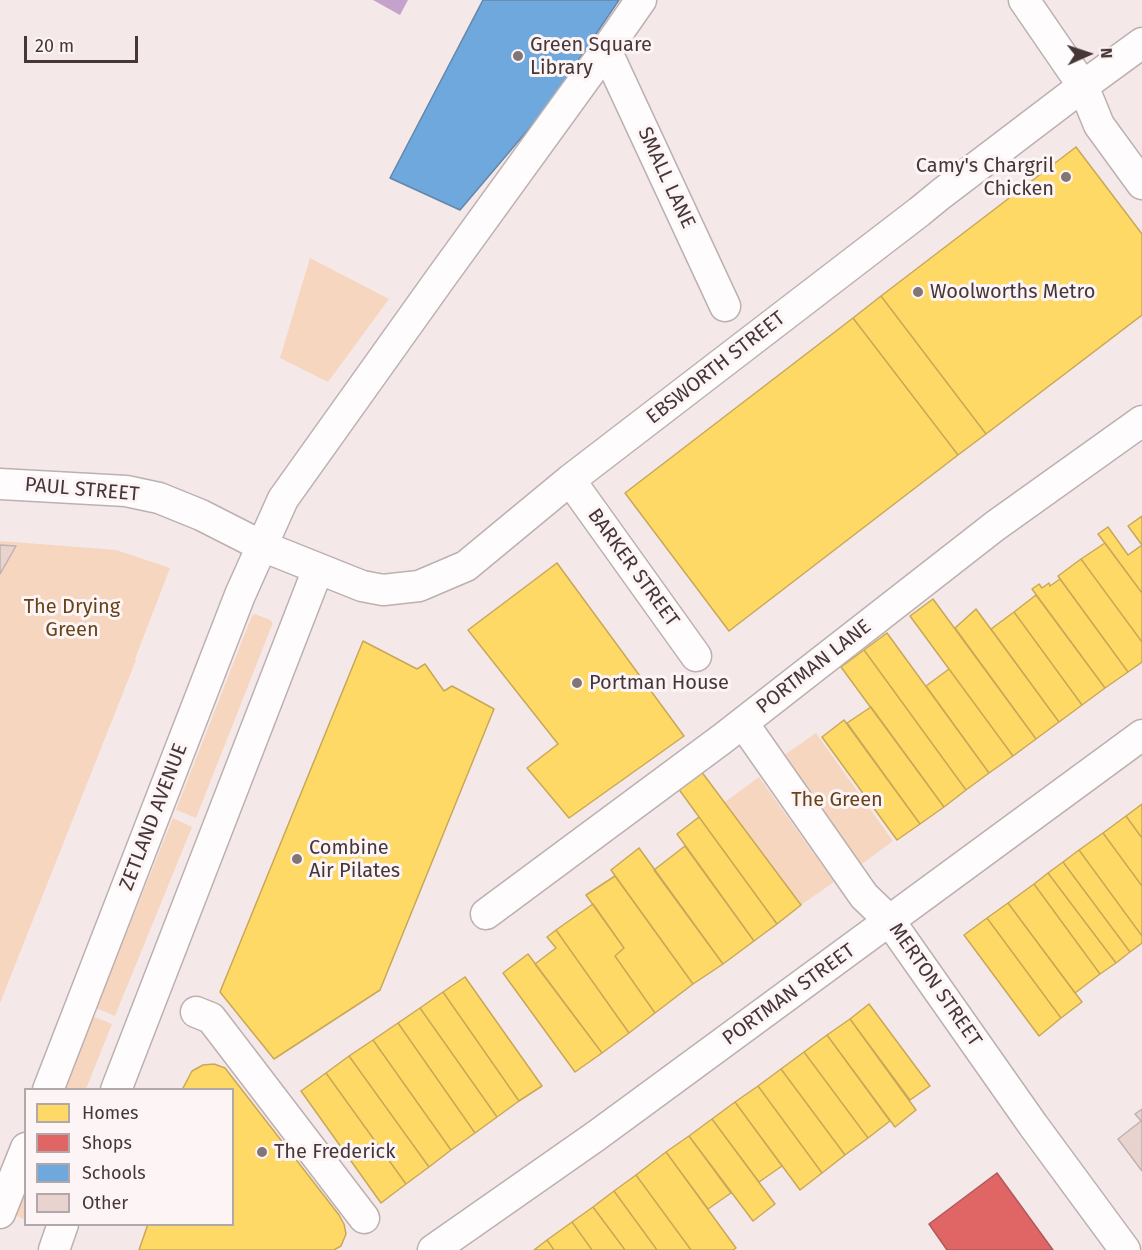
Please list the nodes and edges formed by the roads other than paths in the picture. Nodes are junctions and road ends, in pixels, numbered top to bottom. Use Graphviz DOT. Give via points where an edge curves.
graph roads {
  1 [pos="640,0"];
  2 [pos="1024,0"];
  3 [pos="1142,43"];
  4 [pos="606,50"];
  5 [pos="1083,86"];
  6 [pos="1142,184"];
  7 [pos="725,306"];
  8 [pos="1142,421"];
  9 [pos="570,480"];
  10 [pos="0,483"];
  11 [pos="262,546"];
  12 [pos="318,569"];
  13 [pos="696,656"];
  14 [pos="743,723"];
  15 [pos="1142,735"];
  16 [pos="486,914"];
  17 [pos="890,920"];
  18 [pos="196,1012"];
  19 [pos="48,1088"];
  20 [pos="116,1088"];
  21 [pos="24,1153"];
  22 [pos="0,1214"];
  23 [pos="364,1218"];
  24 [pos="62,1226"];
  25 [pos="54,1250"];
  26 [pos="432,1250"];
  27 [pos="1125,1250"];
  1 -- 4 [label="street, ZETLAND AVENUE"];
  2 -- 5 [label="street"];
  3 -- 5 [label="street, EBSWORTH STREET"];
  4 -- 7 [label="street, SMALL LANE"];
  4 -- 11 [label="street, ZETLAND AVENUE" via="283,499"];
  5 -- 6 [label="street" via="1099,125"];
  5 -- 9 [label="street, EBSWORTH STREET"];
  8 -- 14 [label="street, PORTMAN LANE" via="995,526"];
  9 -- 12 [label="street, EBSWORTH STREET" via="466,566 419,586 383,590"];
  9 -- 13 [label="street, BARKER STREET"];
  10 -- 11 [label="street, PAUL STREET" via="150,496 201,515"];
  11 -- 12 [label="street, EBSWORTH STREET"];
  11 -- 19 [label="street, ZETLAND AVENUE"];
  12 -- 20 [label="street"];
  14 -- 16 [label="street, PORTMAN LANE"];
  14 -- 17 [label="street, MERTON STREET" via="864,896"];
  15 -- 17 [label="street, PORTMAN STREET"];
  17 -- 26 [label="street, PORTMAN STREET" via="596,1136"];
  17 -- 27 [label="street, MERTON STREET"];
  18 -- 23 [label="street" via="211,1018"];
  21 -- 22 [label="street"];
  24 -- 25 [label="street"];
}
